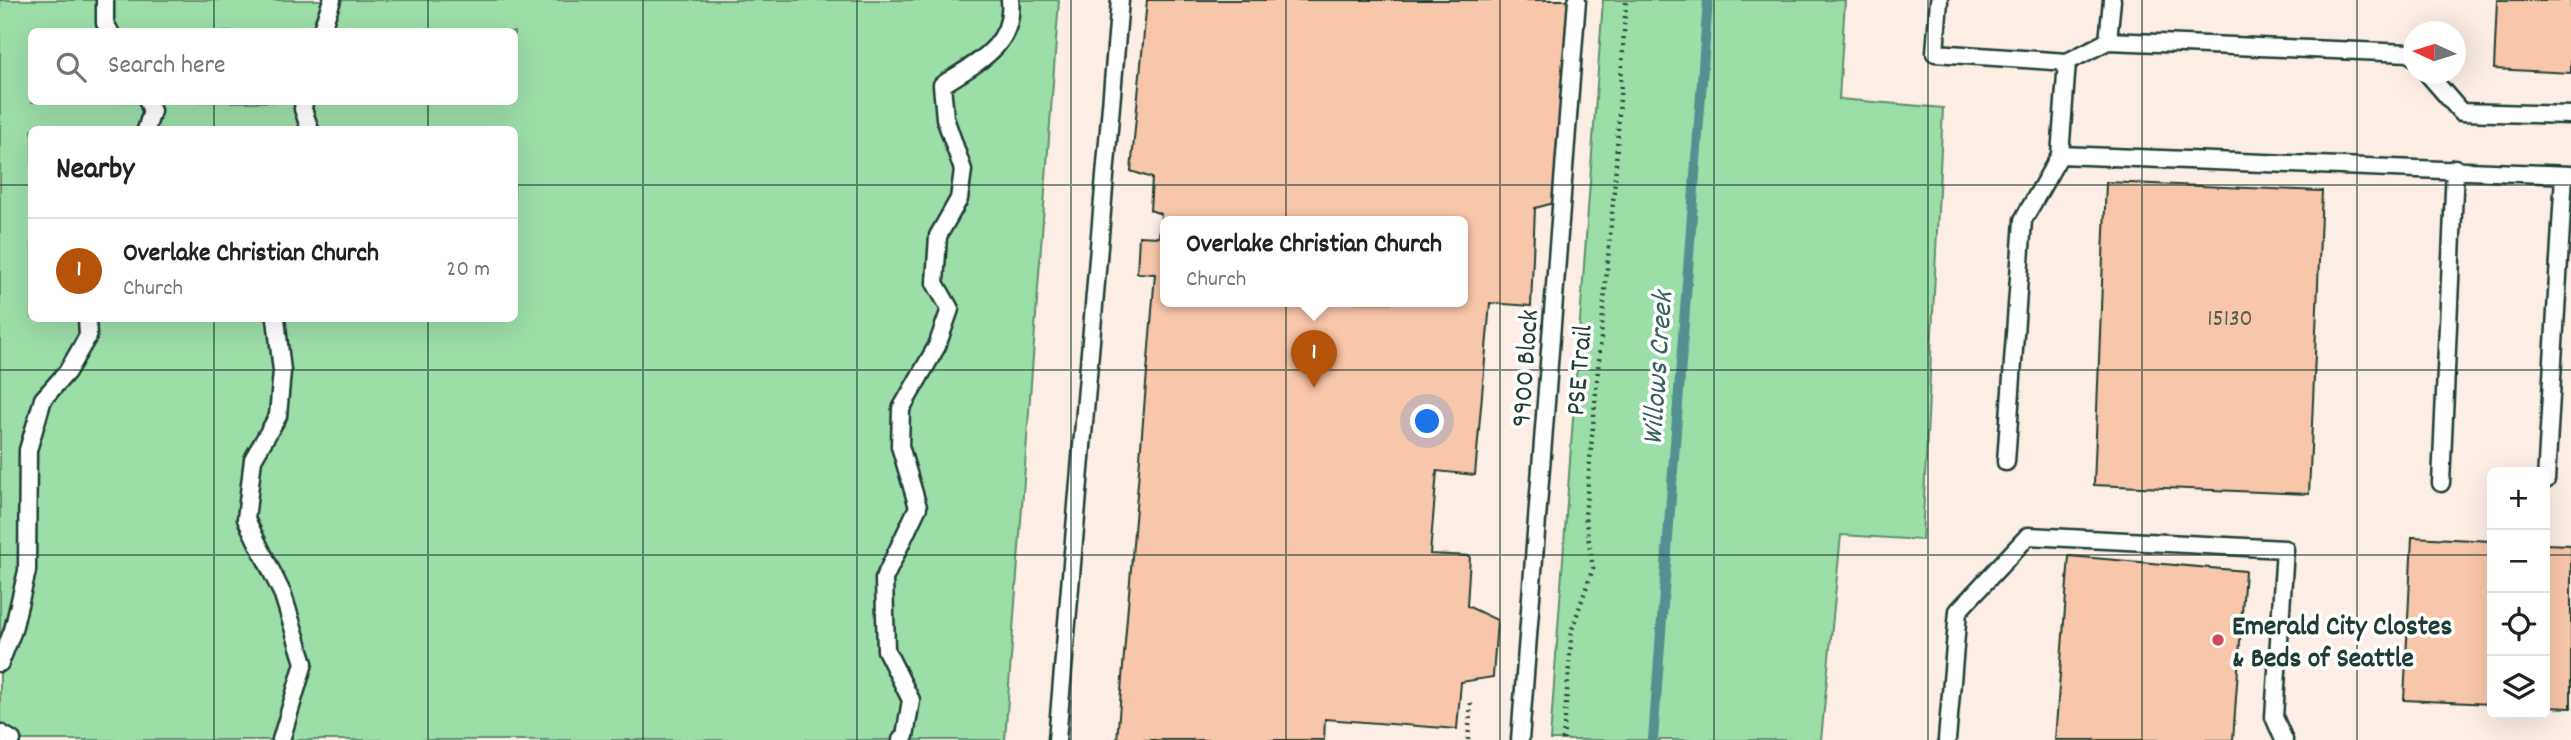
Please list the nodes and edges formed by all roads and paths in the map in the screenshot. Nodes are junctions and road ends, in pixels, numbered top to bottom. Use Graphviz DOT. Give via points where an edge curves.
graph roads {
  1 [pos="105,0"];
  2 [pos="331,0"];
  3 [pos="1010,0"];
  4 [pos="1120,0"];
  5 [pos="1577,0"];
  6 [pos="1626,0"];
  7 [pos="1940,0"];
  8 [pos="2112,0"];
  9 [pos="107,28"];
  10 [pos="322,28"];
  11 [pos="2108,41"];
  12 [pos="2403,53"];
  13 [pos="2067,62"];
  14 [pos="2437,84"];
  15 [pos="149,105"];
  16 [pos="304,105"];
  17 [pos="2571,115"];
  18 [pos="147,126"];
  19 [pos="309,126"];
  20 [pos="2060,155"];
  21 [pos="2455,168"];
  22 [pos="2567,175"];
  23 [pos="88,322"];
  24 [pos="276,322"];
  25 [pos="2006,463"];
  26 [pos="2547,467"];
  27 [pos="2441,484"];
  28 [pos="0,663"];
  29 [pos="1471,702"];
  30 [pos="0,733"];
  31 [pos="12,740"];
  32 [pos="281,740"];
  33 [pos="901,740"];
  34 [pos="1057,740"];
  35 [pos="1468,740"];
  36 [pos="1520,740"];
  37 [pos="1563,740"];
  38 [pos="1947,740"];
  39 [pos="2284,740"];
  1 -- 9 [label="lane"];
  2 -- 10 [label="lane"];
  3 -- 33 [label="lane" via="1012,21 989,55 942,85 945,118 963,170 959,199 938,236 935,283 950,309 937,346 901,410 900,446 918,507 884,579 886,650 911,700"];
  4 -- 34 [label="lane"];
  5 -- 36 [label="lane, 9900 Block"];
  6 -- 37 [label="path, PSE Trail" via="1585,516 1593,568 1572,629"];
  7 -- 13 [label="lane" via="1935,53"];
  8 -- 11 [label="lane"];
  11 -- 12 [label="lane"];
  11 -- 13 [label="lane"];
  13 -- 20 [label="lane"];
  14 -- 17 [label="lane" via="2461,112"];
  15 -- 18 [label="lane"];
  16 -- 19 [label="lane"];
  20 -- 21 [label="lane"];
  20 -- 25 [label="lane" via="2023,220"];
  21 -- 22 [label="lane"];
  21 -- 27 [label="lane"];
  22 -- 26 [label="lane"];
  23 -- 28 [label="lane" via="88,336 67,372 43,399 29,450 27,571"];
  24 -- 32 [label="lane" via="282,371 278,416 253,459 246,519 283,596 304,663"];
  29 -- 35 [label="path"];
  30 -- 31 [label="lane"];
  38 -- 39 [label="lane" via="1958,611 2028,536 2285,549 2274,717"];
}
